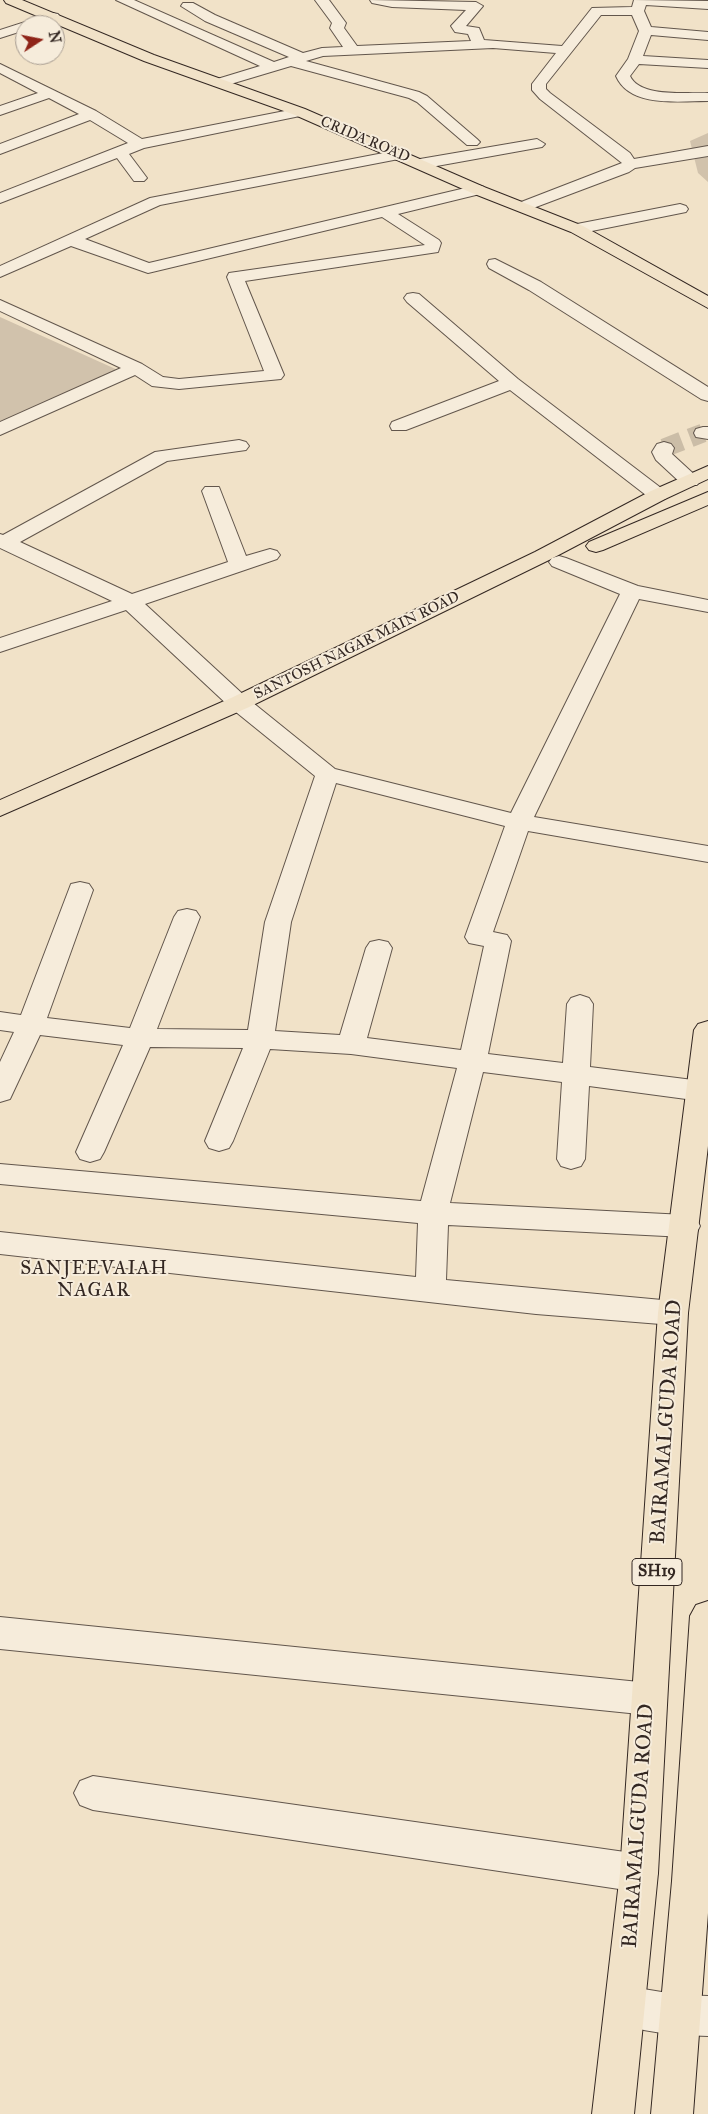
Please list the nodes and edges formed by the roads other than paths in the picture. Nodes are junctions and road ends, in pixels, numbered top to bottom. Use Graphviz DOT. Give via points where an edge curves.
graph roads {
  1 [pos="11,0"];
  2 [pos="123,0"];
  3 [pos="322,0"];
  4 [pos="377,0"];
  5 [pos="607,0"];
  6 [pos="640,4"];
  7 [pos="708,5"];
  8 [pos="188,6"];
  9 [pos="597,12"];
  10 [pos="47,15"];
  11 [pos="65,22"];
  12 [pos="15,29"];
  13 [pos="646,31"];
  14 [pos="0,34"];
  15 [pos="708,36"];
  16 [pos="287,37"];
  17 [pos="479,44"];
  18 [pos="353,50"];
  19 [pos="567,50"];
  20 [pos="322,52"];
  21 [pos="297,60"];
  22 [pos="635,60"];
  23 [pos="708,64"];
  24 [pos="274,67"];
  25 [pos="0,68"];
  26 [pos="218,84"];
  27 [pos="50,93"];
  28 [pos="708,97"];
  29 [pos="0,111"];
  30 [pos="300,112"];
  31 [pos="91,114"];
  32 [pos="472,142"];
  33 [pos="140,144"];
  34 [pos="537,144"];
  35 [pos="0,149"];
  36 [pos="708,151"];
  37 [pos="120,152"];
  38 [pos="399,155"];
  39 [pos="420,164"];
  40 [pos="630,164"];
  41 [pos="139,178"];
  42 [pos="478,190"];
  43 [pos="0,198"];
  44 [pos="522,206"];
  45 [pos="680,208"];
  46 [pos="386,213"];
  47 [pos="577,229"];
  48 [pos="71,240"];
  49 [pos="495,264"];
  50 [pos="0,272"];
  51 [pos="413,298"];
  52 [pos="708,304"];
  53 [pos="0,305"];
  54 [pos="136,368"];
  55 [pos="512,383"];
  56 [pos="708,394"];
  57 [pos="399,426"];
  58 [pos="0,429"];
  59 [pos="239,446"];
  60 [pos="664,448"];
  61 [pos="699,476"];
  62 [pos="212,491"];
  63 [pos="658,495"];
  64 [pos="708,498"];
  65 [pos="2,541"];
  66 [pos="270,555"];
  67 [pos="560,562"];
  68 [pos="239,564"];
  69 [pos="632,591"];
  70 [pos="129,601"];
  71 [pos="708,606"];
  72 [pos="0,645"];
  73 [pos="246,707"];
  74 [pos="327,774"];
  75 [pos="0,809"];
  76 [pos="519,822"];
  77 [pos="0,828"];
  78 [pos="708,854"];
  79 [pos="80,890"];
  80 [pos="187,917"];
  81 [pos="379,948"];
  82 [pos="580,1004"];
  83 [pos="0,1021"];
  84 [pos="31,1025"];
  85 [pos="708,1030"];
  86 [pos="140,1038"];
  87 [pos="260,1039"];
  88 [pos="351,1045"];
  89 [pos="472,1062"];
  90 [pos="576,1075"];
  91 [pos="701,1091"];
  92 [pos="0,1092"];
  93 [pos="219,1141"];
  94 [pos="90,1152"];
  95 [pos="571,1159"];
  96 [pos="0,1174"];
  97 [pos="433,1213"];
  98 [pos="685,1226"];
  99 [pos="0,1243"];
  100 [pos="431,1289"];
  101 [pos="673,1313"];
  102 [pos="708,1616"];
  103 [pos="0,1633"];
  104 [pos="649,1699"];
  105 [pos="93,1793"];
  106 [pos="638,1873"];
  107 [pos="624,2006"];
  108 [pos="694,2015"];
  109 [pos="613,2114"];
  110 [pos="672,2114"];
  1 -- 10 [label="main road, CRIDA ROAD"];
  2 -- 24 [label="street"];
  3 -- 18 [label="street" via="340,23 337,28"];
  4 -- 17 [label="street" via="476,6 458,26 474,30"];
  5 -- 9 [label="street"];
  6 -- 7 [label="street"];
  6 -- 9 [label="street"];
  6 -- 13 [label="street"];
  8 -- 21 [label="street"];
  9 -- 19 [label="street"];
  11 -- 26 [label="main road, CRIDA ROAD"];
  12 -- 14 [label="street"];
  13 -- 15 [label="street"];
  13 -- 22 [label="street"];
  16 -- 20 [label="street"];
  17 -- 18 [label="street"];
  17 -- 19 [label="street"];
  18 -- 20 [label="street"];
  19 -- 40 [label="street" via="539,84 539,90 625,156"];
  20 -- 21 [label="street"];
  21 -- 24 [label="street"];
  21 -- 32 [label="street" via="414,95"];
  22 -- 23 [label="street"];
  22 -- 28 [label="street" via="623,76 624,84 631,90 642,94"];
  24 -- 26 [label="street"];
  25 -- 27 [label="street"];
  26 -- 30 [label="main road, CRIDA ROAD"];
  27 -- 29 [label="street"];
  27 -- 31 [label="street"];
  30 -- 33 [label="street"];
  30 -- 38 [label="main road, CRIDA ROAD"];
  31 -- 33 [label="street"];
  31 -- 35 [label="street"];
  33 -- 37 [label="street"];
  34 -- 39 [label="street"];
  36 -- 40 [label="street"];
  37 -- 41 [label="street"];
  37 -- 43 [label="street"];
  38 -- 39 [label="main road, CRIDA ROAD"];
  38 -- 48 [label="street" via="156,201"];
  39 -- 42 [label="main road, CRIDA ROAD"];
  40 -- 44 [label="street"];
  42 -- 44 [label="main road, CRIDA ROAD"];
  42 -- 46 [label="street"];
  44 -- 47 [label="main road, CRIDA ROAD"];
  45 -- 47 [label="street"];
  46 -- 48 [label="street" via="148,268"];
  46 -- 54 [label="street" via="433,242 432,248 235,277 275,375 166,384 153,380"];
  47 -- 52 [label="main road, CRIDA ROAD"];
  48 -- 50 [label="street"];
  49 -- 56 [label="street"];
  51 -- 55 [label="street"];
  53 -- 54 [label="street"];
  54 -- 58 [label="street"];
  55 -- 57 [label="street"];
  55 -- 63 [label="street"];
  59 -- 65 [label="street" via="162,456"];
  60 -- 61 [label="street" via="663,456"];
  61 -- 63 [label="main road, SANTOSH NAGAR MAIN ROAD"];
  62 -- 68 [label="street"];
  63 -- 73 [label="main road, SANTOSH NAGAR MAIN ROAD"];
  64 -- 67 [label="main road, SANTOSH NAGAR MAIN ROAD"];
  65 -- 70 [label="street"];
  66 -- 68 [label="street"];
  67 -- 69 [label="street"];
  67 -- 73 [label="main road, SANTOSH NAGAR MAIN ROAD"];
  68 -- 70 [label="street"];
  69 -- 71 [label="street"];
  69 -- 76 [label="street"];
  70 -- 72 [label="street"];
  70 -- 73 [label="street"];
  73 -- 74 [label="street"];
  73 -- 75 [label="main road, SANTOSH NAGAR MAIN ROAD"];
  73 -- 77 [label="main road, SANTOSH NAGAR MAIN ROAD"];
  74 -- 76 [label="street"];
  74 -- 87 [label="street" via="278,922"];
  76 -- 78 [label="street"];
  76 -- 89 [label="street" via="478,937 498,941"];
  79 -- 84 [label="street"];
  80 -- 86 [label="street"];
  81 -- 88 [label="street"];
  82 -- 90 [label="street"];
  83 -- 84 [label="street"];
  84 -- 86 [label="street"];
  84 -- 92 [label="street"];
  85 -- 91 [label="main road, BAIRAMALGUDA ROAD / SH19"];
  86 -- 87 [label="street"];
  86 -- 94 [label="street"];
  87 -- 88 [label="street"];
  87 -- 93 [label="street"];
  88 -- 89 [label="street"];
  89 -- 90 [label="street"];
  89 -- 97 [label="street"];
  90 -- 91 [label="street"];
  90 -- 95 [label="street"];
  91 -- 98 [label="main road, BAIRAMALGUDA ROAD / SH19"];
  96 -- 97 [label="street"];
  97 -- 98 [label="street"];
  97 -- 100 [label="street"];
  98 -- 101 [label="main road, BAIRAMALGUDA ROAD / SH19"];
  99 -- 100 [label="street"];
  100 -- 101 [label="street" via="536,1302"];
  101 -- 104 [label="main road, BAIRAMALGUDA ROAD / SH19"];
  102 -- 108 [label="main road" via="691,1882"];
  103 -- 104 [label="street"];
  104 -- 106 [label="main road, BAIRAMALGUDA ROAD / SH19"];
  105 -- 106 [label="street"];
  106 -- 107 [label="main road, BAIRAMALGUDA ROAD / SH19"];
  107 -- 108 [label="street"];
  107 -- 109 [label="main road, BAIRAMALGUDA ROAD / SH19"];
  108 -- 110 [label="main road"];
}
